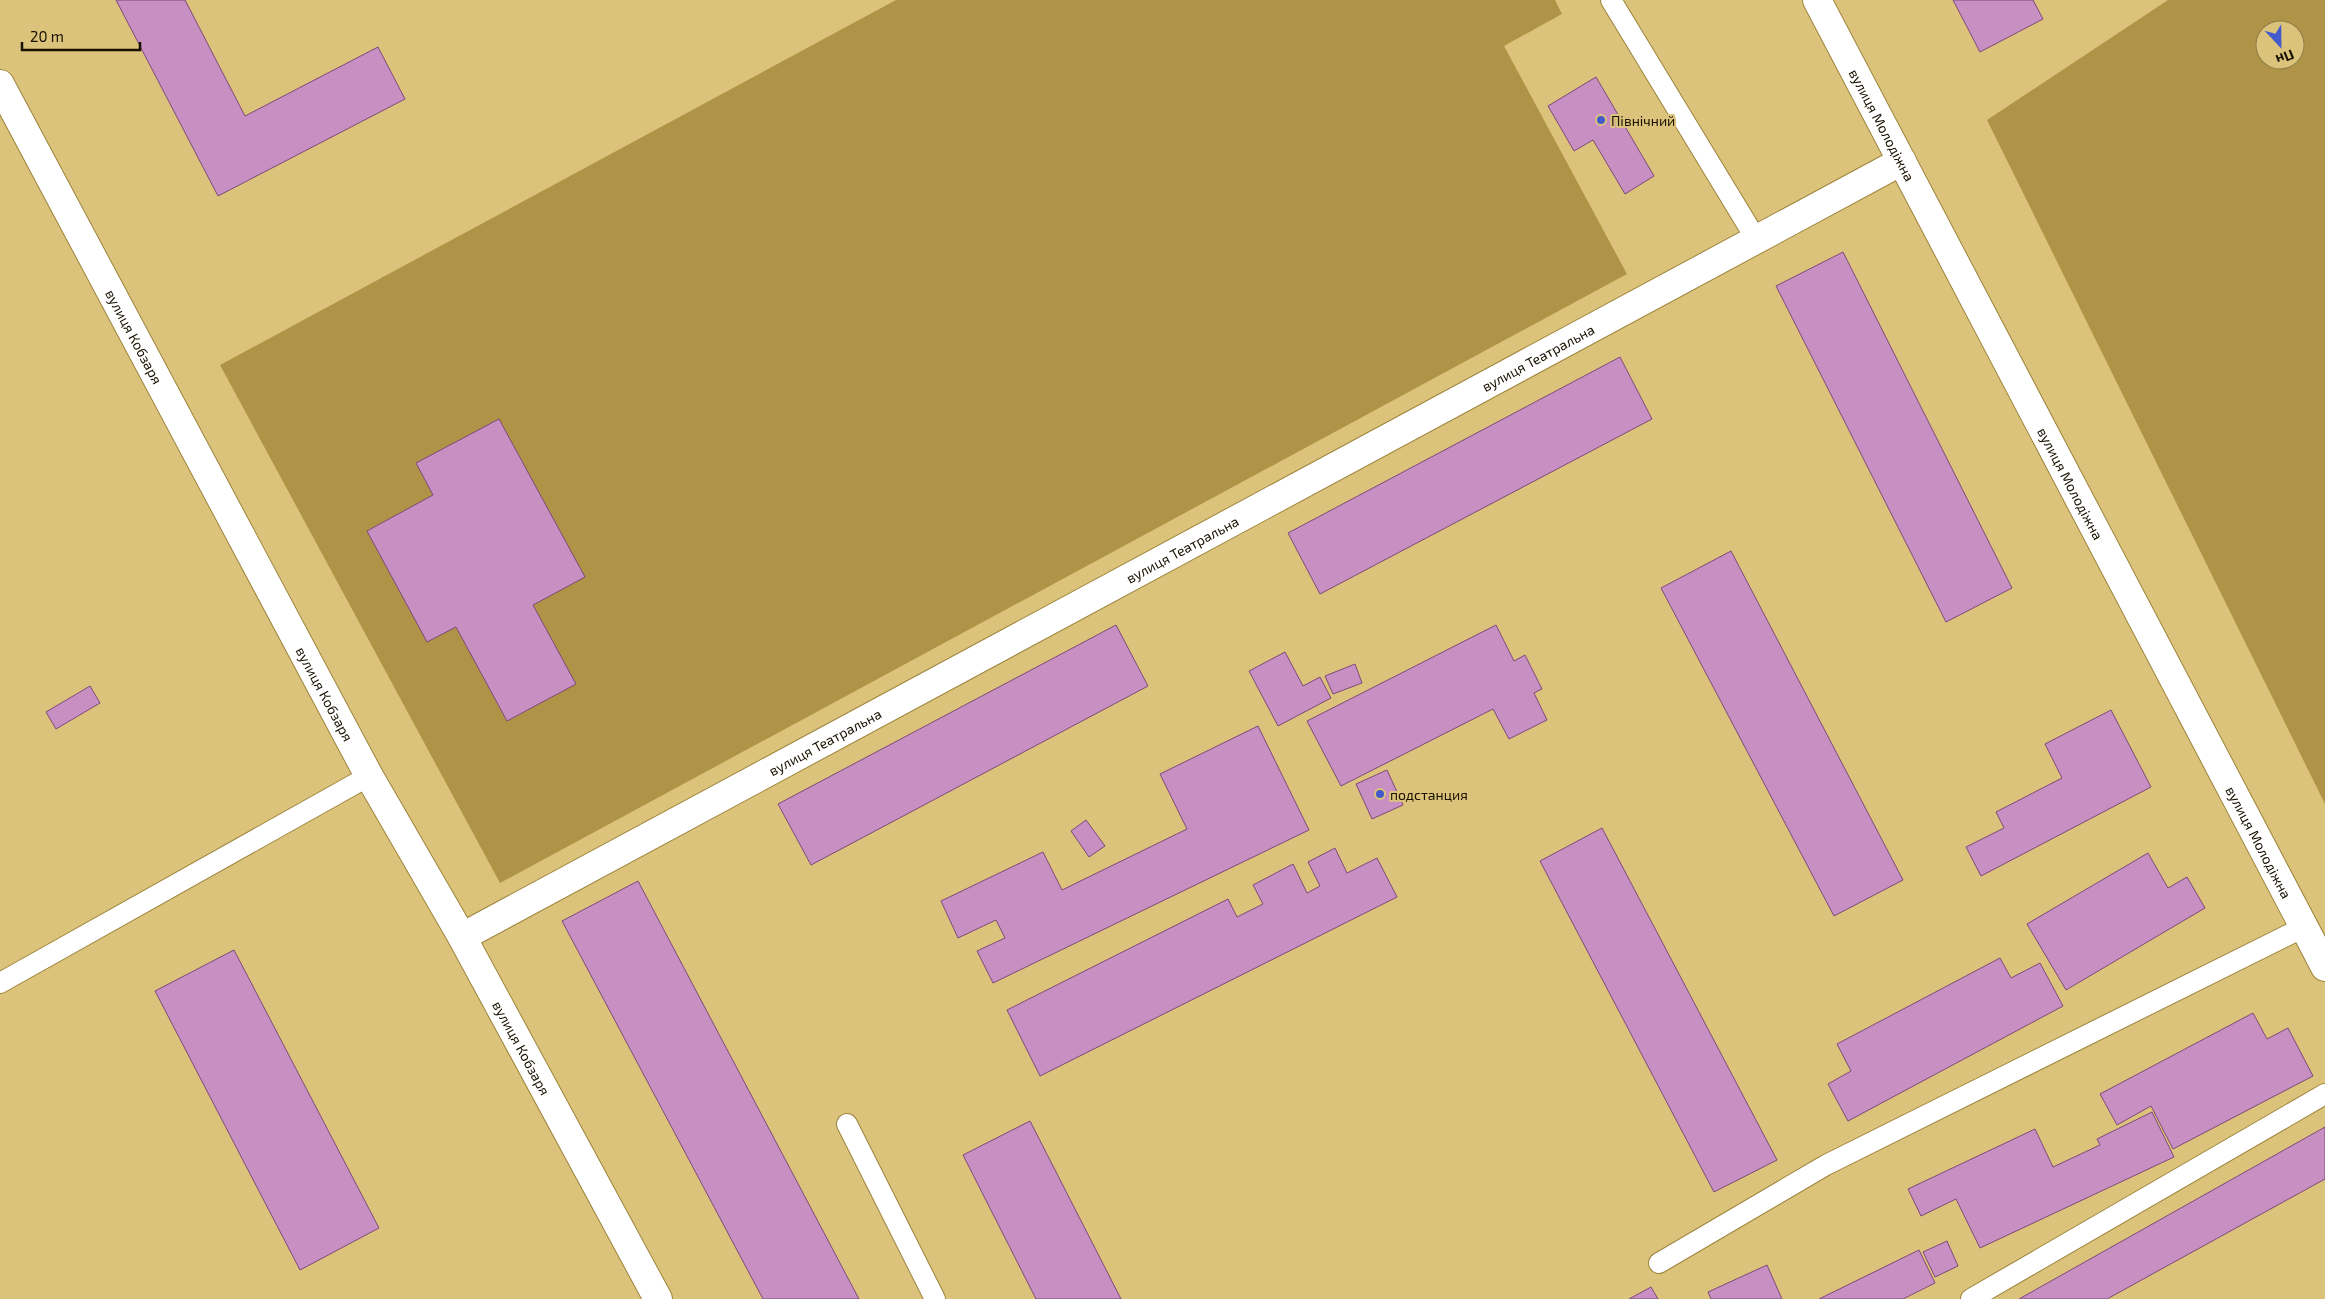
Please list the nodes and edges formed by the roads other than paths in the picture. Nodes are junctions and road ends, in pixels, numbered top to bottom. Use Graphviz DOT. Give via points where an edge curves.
graph roads {
  1 [pos="1611,0"];
  2 [pos="1818,0"];
  3 [pos="0,84"];
  4 [pos="1902,161"];
  5 [pos="1756,240"];
  6 [pos="369,776"];
  7 [pos="2304,927"];
  8 [pos="462,937"];
  9 [pos="2325,967"];
  10 [pos="0,983"];
  11 [pos="2325,1094"];
  12 [pos="847,1124"];
  13 [pos="1659,1263"];
  14 [pos="658,1299"];
  15 [pos="936,1299"];
  16 [pos="1972,1299"];
  1 -- 5 [label="lane"];
  2 -- 4 [label="street, вулиця Молодіжна"];
  3 -- 6 [label="street, вулиця Кобзаря"];
  4 -- 5 [label="street, вулиця Театральна"];
  4 -- 7 [label="street, вулиця Молодіжна"];
  5 -- 8 [label="street, вулиця Театральна"];
  6 -- 8 [label="street, вулиця Кобзаря"];
  6 -- 10 [label="lane"];
  7 -- 9 [label="street, вулиця Молодіжна"];
  7 -- 13 [label="lane" via="1826,1165"];
  8 -- 14 [label="street, вулиця Кобзаря"];
  11 -- 16 [label="lane"];
  12 -- 15 [label="lane"];
}
